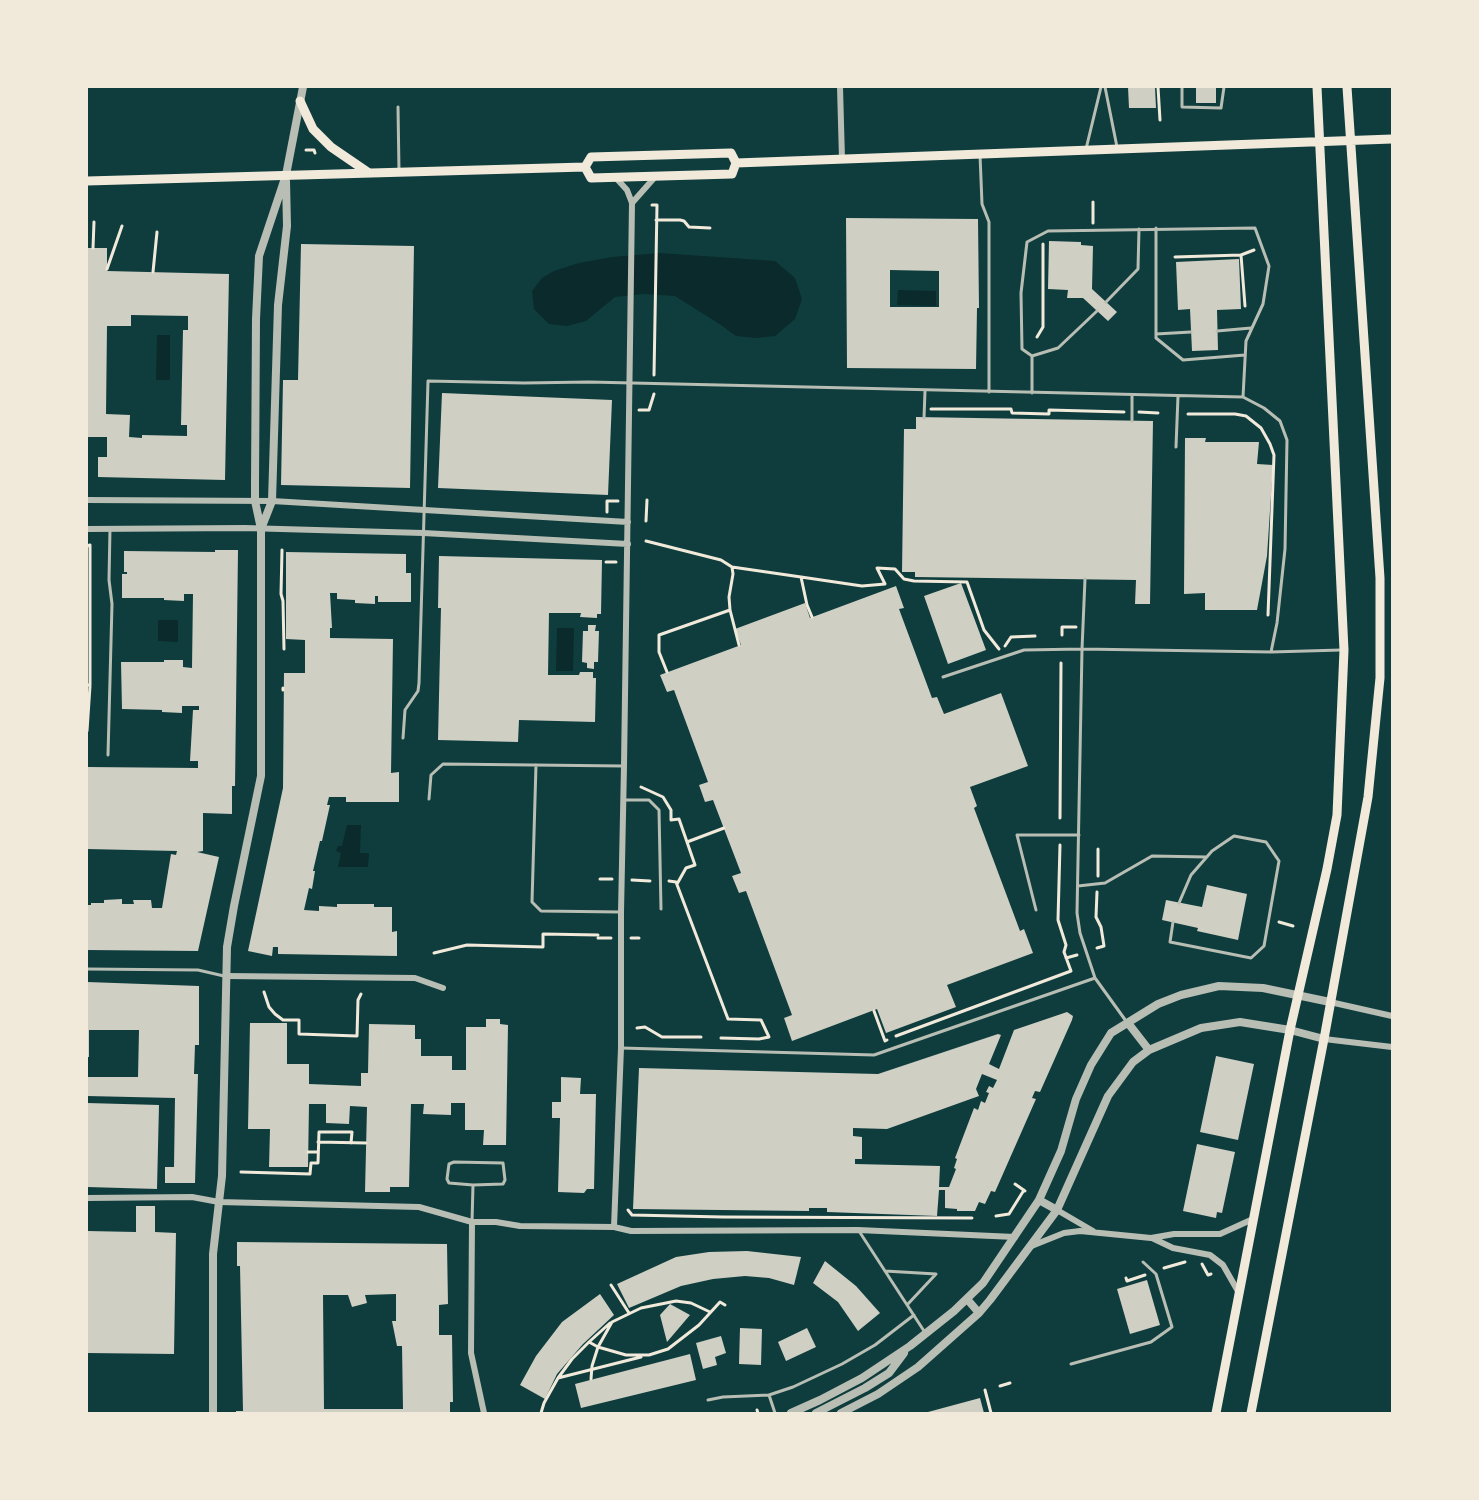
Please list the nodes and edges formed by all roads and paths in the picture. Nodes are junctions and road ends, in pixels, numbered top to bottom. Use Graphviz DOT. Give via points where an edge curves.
graph roads {
  1 [pos="303,87"];
  2 [pos="840,87"];
  3 [pos="1103,87"];
  4 [pos="1158,87"];
  5 [pos="1182,87"];
  6 [pos="1224,87"];
  7 [pos="1317,87"];
  8 [pos="1347,87"];
  9 [pos="300,101"];
  10 [pos="398,107"];
  11 [pos="1160,120"];
  12 [pos="1392,139"];
  13 [pos="1350,140"];
  14 [pos="1321,141"];
  15 [pos="1118,148"];
  16 [pos="1086,149"];
  17 [pos="306,150"];
  18 [pos="315,153"];
  19 [pos="980,153"];
  20 [pos="842,159"];
  21 [pos="736,163"];
  22 [pos="585,167"];
  23 [pos="399,172"];
  24 [pos="369,173"];
  25 [pos="286,175"];
  26 [pos="656,177"];
  27 [pos="616,178"];
  28 [pos="87,181"];
  29 [pos="1093,202"];
  30 [pos="632,203"];
  31 [pos="652,205"];
  32 [pos="656,220"];
  33 [pos="94,222"];
  34 [pos="1093,225"];
  35 [pos="122,226"];
  36 [pos="710,228"];
  37 [pos="1156,228"];
  38 [pos="1139,229"];
  39 [pos="157,232"];
  40 [pos="1049,240"];
  41 [pos="93,248"];
  42 [pos="1254,250"];
  43 [pos="1241,255"];
  44 [pos="1175,257"];
  45 [pos="107,269"];
  46 [pos="153,272"];
  47 [pos="1106,302"];
  48 [pos="1245,306"];
  49 [pos="1097,311"];
  50 [pos="1252,328"];
  51 [pos="1217,330"];
  52 [pos="1191,332"];
  53 [pos="1156,334"];
  54 [pos="1037,337"];
  55 [pos="1245,355"];
  56 [pos="1032,356"];
  57 [pos="654,375"];
  58 [pos="630,383"];
  59 [pos="925,391"];
  60 [pos="989,392"];
  61 [pos="1032,393"];
  62 [pos="654,394"];
  63 [pos="1132,395"];
  64 [pos="1179,396"];
  65 [pos="1243,397"];
  66 [pos="925,408"];
  67 [pos="639,410"];
  68 [pos="1132,412"];
  69 [pos="1158,413"];
  70 [pos="1188,414"];
  71 [pos="924,418"];
  72 [pos="1132,421"];
  73 [pos="1176,447"];
  74 [pos="87,500"];
  75 [pos="647,500"];
  76 [pos="255,501"];
  77 [pos="272,501"];
  78 [pos="619,501"];
  79 [pos="424,510"];
  80 [pos="607,512"];
  81 [pos="646,521"];
  82 [pos="628,522"];
  83 [pos="87,529"];
  84 [pos="110,529"];
  85 [pos="261,529"];
  86 [pos="423,533"];
  87 [pos="646,541"];
  88 [pos="628,544"];
  89 [pos="87,546"];
  90 [pos="282,550"];
  91 [pos="606,562"];
  92 [pos="618,562"];
  93 [pos="732,567"];
  94 [pos="801,577"];
  95 [pos="1085,579"];
  96 [pos="730,610"];
  97 [pos="812,617"];
  98 [pos="1273,617"];
  99 [pos="1076,627"];
  100 [pos="1062,635"];
  101 [pos="1035,636"];
  102 [pos="739,645"];
  103 [pos="284,649"];
  104 [pos="1082,649"];
  105 [pos="1344,650"];
  106 [pos="1271,652"];
  107 [pos="1061,663"];
  108 [pos="667,672"];
  109 [pos="943,678"];
  110 [pos="88,685"];
  111 [pos="87,731"];
  112 [pos="403,738"];
  113 [pos="108,755"];
  114 [pos="536,765"];
  115 [pos="624,766"];
  116 [pos="641,787"];
  117 [pos="429,799"];
  118 [pos="624,800"];
  119 [pos="1060,818"];
  120 [pos="724,828"];
  121 [pos="1079,835"];
  122 [pos="687,842"];
  123 [pos="1060,845"];
  124 [pos="1098,849"];
  125 [pos="1207,857"];
  126 [pos="1098,876"];
  127 [pos="600,879"];
  128 [pos="612,879"];
  129 [pos="632,880"];
  130 [pos="650,881"];
  131 [pos="668,882"];
  132 [pos="677,884"];
  133 [pos="1078,885"];
  134 [pos="1097,892"];
  135 [pos="1179,903"];
  136 [pos="661,909"];
  137 [pos="1036,910"];
  138 [pos="621,912"];
  139 [pos="1173,922"];
  140 [pos="1279,922"];
  141 [pos="1293,926"];
  142 [pos="611,938"];
  143 [pos="631,938"];
  144 [pos="639,938"];
  145 [pos="1097,948"];
  146 [pos="434,953"];
  147 [pos="1077,955"];
  148 [pos="1066,958"];
  149 [pos="87,969"];
  150 [pos="226,976"];
  151 [pos="1095,978"];
  152 [pos="443,988"];
  153 [pos="264,992"];
  154 [pos="361,994"];
  155 [pos="1298,997"];
  156 [pos="1330,1002"];
  157 [pos="874,1011"];
  158 [pos="1392,1016"];
  159 [pos="1128,1023"];
  160 [pos="630,1026"];
  161 [pos="1290,1030"];
  162 [pos="701,1037"];
  163 [pos="721,1038"];
  164 [pos="1324,1039"];
  165 [pos="1392,1047"];
  166 [pos="621,1048"];
  167 [pos="1149,1050"];
  168 [pos="318,1142"];
  169 [pos="351,1143"];
  170 [pos="366,1143"];
  171 [pos="308,1152"];
  172 [pos="318,1152"];
  173 [pos="241,1172"];
  174 [pos="1015,1184"];
  175 [pos="473,1185"];
  176 [pos="87,1198"];
  177 [pos="1039,1200"];
  178 [pos="219,1202"];
  179 [pos="628,1210"];
  180 [pos="1057,1210"];
  181 [pos="996,1216"];
  182 [pos="972,1218"];
  183 [pos="1253,1219"];
  184 [pos="472,1222"];
  185 [pos="614,1227"];
  186 [pos="858,1230"];
  187 [pos="1096,1232"];
  188 [pos="1015,1237"];
  189 [pos="1151,1238"];
  190 [pos="1029,1247"];
  191 [pos="1197,1259"];
  192 [pos="1189,1261"];
  193 [pos="1143,1262"];
  194 [pos="1164,1268"];
  195 [pos="885,1271"];
  196 [pos="1150,1273"];
  197 [pos="1211,1274"];
  198 [pos="1126,1278"];
  199 [pos="611,1285"];
  200 [pos="1240,1294"];
  201 [pos="967,1299"];
  202 [pos="725,1305"];
  203 [pos="906,1305"];
  204 [pos="710,1312"];
  205 [pos="629,1313"];
  206 [pos="979,1313"];
  207 [pos="914,1316"];
  208 [pos="612,1322"];
  209 [pos="927,1334"];
  210 [pos="589,1342"];
  211 [pos="910,1346"];
  212 [pos="598,1347"];
  213 [pos="649,1355"];
  214 [pos="1071,1364"];
  215 [pos="592,1370"];
  216 [pos="558,1378"];
  217 [pos="591,1379"];
  218 [pos="1010,1383"];
  219 [pos="1000,1386"];
  220 [pos="985,1390"];
  221 [pos="769,1395"];
  222 [pos="708,1400"];
  223 [pos="213,1413"];
  224 [pos="484,1413"];
  225 [pos="541,1413"];
  226 [pos="775,1413"];
  227 [pos="791,1413"];
  228 [pos="816,1413"];
  229 [pos="841,1413"];
  230 [pos="991,1413"];
  231 [pos="1216,1413"];
  232 [pos="1251,1413"];
  1 -- 9 [label="street"];
  2 -- 20 [label="street"];
  3 -- 15 [label="lane"];
  3 -- 16 [label="lane"];
  4 -- 11 [label="path"];
  5 -- 6 [label="lane" via="1182,107 1221,108"];
  7 -- 14 [label="main road"];
  8 -- 13 [label="main road"];
  9 -- 24 [label="main road" via="313,129 331,147"];
  9 -- 25 [label="street"];
  10 -- 23 [label="lane"];
  12 -- 13 [label="main road"];
  13 -- 14 [label="main road"];
  13 -- 156 [label="main road" via="1380,578 1380,678 1368,797"];
  14 -- 15 [label="main road"];
  14 -- 105 [label="main road"];
  15 -- 16 [label="main road"];
  16 -- 19 [label="main road"];
  17 -- 18 [label="path"];
  19 -- 20 [label="main road"];
  19 -- 60 [label="lane" via="982,204 988,222"];
  20 -- 21 [label="main road"];
  21 -- 22 [label="main road" via="731,153 684,154 591,157"];
  21 -- 26 [label="main road" via="732,174"];
  22 -- 23 [label="main road"];
  22 -- 27 [label="main road" via="591,178"];
  23 -- 24 [label="main road"];
  24 -- 25 [label="main road"];
  25 -- 28 [label="main road"];
  25 -- 76 [label="street" via="259,256"];
  25 -- 77 [label="street" via="287,226 278,305"];
  26 -- 27 [label="main road"];
  26 -- 30 [label="street"];
  27 -- 30 [label="street"];
  29 -- 34 [label="path"];
  30 -- 58 [label="street"];
  31 -- 32 [label="path" via="657,205"];
  32 -- 36 [label="path" via="680,220 688,227"];
  32 -- 57 [label="path"];
  33 -- 41 [label="path"];
  35 -- 45 [label="path"];
  37 -- 38 [label="lane"];
  37 -- 50 [label="lane" via="1254,228 1269,266 1263,304"];
  37 -- 53 [label="lane"];
  38 -- 47 [label="lane" via="1138,269"];
  38 -- 56 [label="lane" via="1047,231 1027,242 1021,293 1022,349"];
  39 -- 46 [label="path"];
  40 -- 54 [label="path" via="1043,243 1043,327"];
  42 -- 43 [label="path"];
  43 -- 44 [label="path"];
  43 -- 48 [label="path"];
  49 -- 56 [label="lane" via="1058,348"];
  50 -- 51 [label="lane"];
  50 -- 55 [label="lane"];
  52 -- 53 [label="lane"];
  53 -- 55 [label="lane" via="1183,360"];
  55 -- 65 [label="lane"];
  56 -- 61 [label="lane"];
  58 -- 59 [label="lane"];
  58 -- 79 [label="lane" via="428,381"];
  58 -- 82 [label="street"];
  59 -- 60 [label="lane"];
  59 -- 66 [label="lane"];
  60 -- 61 [label="lane"];
  61 -- 63 [label="lane"];
  62 -- 67 [label="path" via="649,410"];
  63 -- 64 [label="lane"];
  63 -- 68 [label="lane"];
  64 -- 65 [label="lane"];
  64 -- 73 [label="lane"];
  65 -- 106 [label="lane" via="1280,421 1287,440 1285,549"];
  66 -- 68 [label="path" via="1011,409 1012,414 1049,414 1049,410"];
  66 -- 71 [label="lane"];
  68 -- 69 [label="path"];
  68 -- 72 [label="lane"];
  70 -- 98 [label="path" via="1246,416 1261,428 1270,444 1274,455 1268,616"];
  74 -- 76 [label="street"];
  75 -- 81 [label="path"];
  76 -- 77 [label="street"];
  76 -- 85 [label="street"];
  77 -- 79 [label="street"];
  77 -- 85 [label="street"];
  78 -- 80 [label="path" via="607,501"];
  79 -- 82 [label="street"];
  79 -- 86 [label="lane"];
  82 -- 88 [label="street"];
  83 -- 84 [label="street"];
  84 -- 85 [label="street"];
  84 -- 113 [label="lane"];
  85 -- 86 [label="street"];
  85 -- 150 [label="street" via="261,776 234,906"];
  86 -- 88 [label="street"];
  86 -- 112 [label="lane" via="419,683 405,710"];
  87 -- 93 [label="path" via="721,560"];
  88 -- 115 [label="street"];
  89 -- 110 [label="path" via="90,545"];
  90 -- 103 [label="path"];
  91 -- 92 [label="path"];
  93 -- 94 [label="path"];
  93 -- 96 [label="path"];
  94 -- 97 [label="path"];
  94 -- 101 [label="path" via="862,586 885,584 878,568 895,569 904,579 914,581 967,582 984,630 1000,651 1011,637"];
  95 -- 104 [label="lane"];
  96 -- 102 [label="path"];
  96 -- 108 [label="path" via="659,635 659,652"];
  99 -- 100 [label="path" via="1062,627"];
  104 -- 106 [label="lane"];
  104 -- 109 [label="lane" via="1024,650"];
  104 -- 121 [label="lane"];
  105 -- 106 [label="lane"];
  105 -- 155 [label="main road" via="1337,815"];
  107 -- 119 [label="path"];
  110 -- 111 [label="path"];
  114 -- 115 [label="lane"];
  114 -- 117 [label="lane" via="443,764 431,775"];
  114 -- 138 [label="lane" via="532,902 541,911"];
  115 -- 118 [label="street"];
  116 -- 122 [label="path" via="663,797 671,810 671,820 679,819"];
  118 -- 136 [label="lane" via="649,800 659,810"];
  118 -- 138 [label="street"];
  120 -- 122 [label="path"];
  121 -- 133 [label="lane"];
  121 -- 137 [label="lane" via="1017,835"];
  122 -- 132 [label="path" via="694,865 686,868"];
  123 -- 148 [label="path" via="1058,920"];
  124 -- 126 [label="path"];
  125 -- 133 [label="lane" via="1152,856 1105,883"];
  125 -- 135 [label="lane" via="1191,875"];
  125 -- 139 [label="lane" via="1234,836 1266,842 1279,861 1264,946 1251,958 1170,942"];
  127 -- 128 [label="path"];
  129 -- 130 [label="path"];
  131 -- 132 [label="path"];
  132 -- 163 [label="path" via="728,1019 761,1020 769,1036"];
  133 -- 151 [label="lane" via="1080,933"];
  134 -- 145 [label="path" via="1096,917 1104,946"];
  138 -- 166 [label="street"];
  140 -- 141 [label="path"];
  142 -- 146 [label="path" via="543,934 543,947 467,945"];
  143 -- 144 [label="path"];
  147 -- 148 [label="path"];
  148 -- 157 [label="path" via="1071,971 885,1041"];
  149 -- 150 [label="lane" via="198,970"];
  150 -- 152 [label="street" via="415,978"];
  150 -- 178 [label="street"];
  151 -- 159 [label="lane"];
  151 -- 166 [label="lane" via="874,1055"];
  153 -- 154 [label="path" via="275,1014 284,1020 299,1020 299,1034 357,1035"];
  155 -- 156 [label="street"];
  155 -- 159 [label="street" via="1263,988 1219,986 1158,1004"];
  155 -- 161 [label="main road"];
  156 -- 158 [label="street"];
  156 -- 164 [label="main road"];
  159 -- 167 [label="street"];
  159 -- 177 [label="street" via="1111,1033 1090,1065 1061,1151"];
  160 -- 162 [label="path" via="645,1027 662,1037"];
  161 -- 164 [label="street"];
  161 -- 167 [label="street" via="1240,1022 1202,1028"];
  161 -- 183 [label="main road"];
  164 -- 165 [label="street"];
  164 -- 232 [label="main road"];
  166 -- 185 [label="street"];
  167 -- 180 [label="street" via="1133,1062 1108,1096"];
  168 -- 169 [label="path"];
  168 -- 169 [label="path" via="319,1132 352,1132"];
  168 -- 172 [label="path"];
  169 -- 170 [label="path"];
  171 -- 172 [label="path"];
  172 -- 173 [label="path" via="318,1163 311,1163 310,1174"];
  174 -- 181 [label="path" via="1024,1191 1009,1214"];
  175 -- 175 [label="lane" via="503,1184 503,1163 449,1164 450,1183"];
  175 -- 184 [label="lane"];
  176 -- 178 [label="street" via="192,1197"];
  177 -- 180 [label="street"];
  177 -- 188 [label="street"];
  178 -- 184 [label="street" via="419,1207"];
  178 -- 223 [label="street" via="213,1254"];
  179 -- 182 [label="path" via="632,1215"];
  180 -- 187 [label="street"];
  180 -- 190 [label="street"];
  183 -- 189 [label="street" via="1220,1234"];
  183 -- 200 [label="main road"];
  184 -- 185 [label="street"];
  184 -- 224 [label="street" via="471,1353"];
  185 -- 186 [label="street" via="631,1231"];
  186 -- 188 [label="street"];
  186 -- 195 [label="lane"];
  187 -- 189 [label="street"];
  187 -- 190 [label="street" via="1064,1233"];
  188 -- 201 [label="street"];
  189 -- 200 [label="street" via="1173,1248 1210,1255 1224,1265"];
  190 -- 206 [label="street"];
  191 -- 197 [label="path"];
  192 -- 194 [label="path"];
  193 -- 214 [label="lane" via="1156,1274 1172,1327 1151,1342"];
  195 -- 203 [label="lane"];
  195 -- 203 [label="lane" via="936,1274"];
  196 -- 198 [label="path" via="1127,1281"];
  199 -- 205 [label="path"];
  200 -- 231 [label="main road"];
  201 -- 206 [label="street"];
  201 -- 209 [label="street"];
  202 -- 204 [label="path" via="720,1302"];
  203 -- 207 [label="lane"];
  204 -- 205 [label="path" via="676,1300"];
  204 -- 213 [label="path" via="682,1340"];
  205 -- 208 [label="path"];
  206 -- 229 [label="street" via="918,1367"];
  207 -- 209 [label="lane"];
  207 -- 221 [label="lane" via="842,1364"];
  208 -- 210 [label="path"];
  208 -- 212 [label="path"];
  209 -- 211 [label="street"];
  210 -- 212 [label="path"];
  210 -- 216 [label="path"];
  211 -- 227 [label="street" via="862,1378"];
  211 -- 228 [label="street" via="889,1372"];
  212 -- 213 [label="path" via="626,1355"];
  212 -- 215 [label="path"];
  213 -- 215 [label="path"];
  215 -- 216 [label="path"];
  215 -- 217 [label="path"];
  216 -- 225 [label="path"];
  218 -- 219 [label="path"];
  220 -- 230 [label="path"];
  221 -- 222 [label="lane"];
  221 -- 226 [label="lane"];
}
